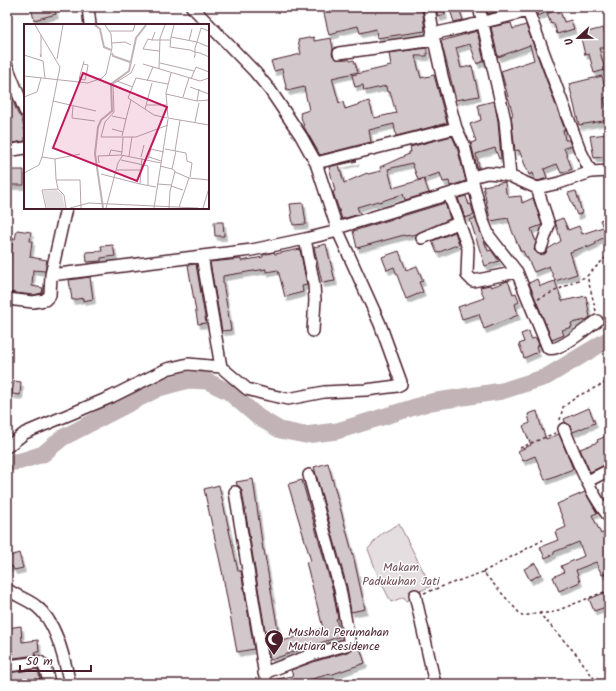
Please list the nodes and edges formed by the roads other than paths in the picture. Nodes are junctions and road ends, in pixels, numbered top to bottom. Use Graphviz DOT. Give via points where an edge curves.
graph roads {
  1 [pos="88,7"];
  2 [pos="192,7"];
  3 [pos="429,7"];
  4 [pos="479,7"];
  5 [pos="528,9"];
  6 [pos="482,23"];
  7 [pos="90,24"];
  8 [pos="208,24"];
  9 [pos="209,25"];
  10 [pos="433,36"];
  11 [pos="339,53"];
  12 [pos="7,66"];
  13 [pos="24,108"];
  14 [pos="456,128"];
  15 [pos="24,148"];
  16 [pos="7,151"];
  17 [pos="316,163"];
  18 [pos="609,170"];
  19 [pos="591,172"];
  20 [pos="510,176"];
  21 [pos="473,182"];
  22 [pos="537,188"];
  23 [pos="449,194"];
  24 [pos="66,209"];
  25 [pos="458,223"];
  26 [pos="337,230"];
  27 [pos="422,238"];
  28 [pos="305,239"];
  29 [pos="541,248"];
  30 [pos="202,256"];
  31 [pos="517,272"];
  32 [pos="51,275"];
  33 [pos="7,299"];
  34 [pos="600,324"];
  35 [pos="313,331"];
  36 [pos="221,367"];
  37 [pos="564,429"];
  38 [pos="7,447"];
  39 [pos="609,470"];
  40 [pos="309,475"];
  41 [pos="588,481"];
  42 [pos="235,492"];
  43 [pos="609,517"];
  44 [pos="7,589"];
  45 [pos="415,595"];
  46 [pos="7,666"];
  47 [pos="265,678"];
  48 [pos="49,684"];
  49 [pos="70,684"];
  50 [pos="435,684"];
  1 -- 7 [label="street"];
  2 -- 8 [label="street"];
  3 -- 10 [label="street"];
  4 -- 6 [label="street"];
  5 -- 6 [label="street"];
  5 -- 19 [label="street" via="580,150"];
  6 -- 10 [label="street"];
  6 -- 20 [label="street" via="505,120"];
  9 -- 17 [label="street" via="270,90"];
  10 -- 11 [label="street"];
  10 -- 14 [label="street"];
  12 -- 13 [label="street"];
  14 -- 17 [label="street"];
  14 -- 21 [label="street" via="464,145"];
  15 -- 16 [label="street"];
  17 -- 26 [label="street"];
  18 -- 19 [label="street"];
  19 -- 22 [label="street"];
  20 -- 21 [label="street" via="488,173"];
  20 -- 22 [label="street"];
  21 -- 23 [label="street"];
  21 -- 31 [label="street" via="489,236"];
  22 -- 29 [label="street" via="549,225"];
  23 -- 25 [label="street"];
  23 -- 26 [label="street"];
  24 -- 32 [label="street"];
  25 -- 27 [label="street"];
  25 -- 31 [label="street" via="468,248 466,273 470,280"];
  26 -- 28 [label="street"];
  26 -- 36 [label="street" via="380,324 400,384 366,390 324,392 288,399 247,389"];
  28 -- 30 [label="street" via="252,250"];
  28 -- 35 [label="street" via="314,286"];
  30 -- 32 [label="street"];
  30 -- 36 [label="street"];
  31 -- 34 [label="street" via="549,349 554,349"];
  32 -- 33 [label="street" via="50,295 45,300 33,302"];
  36 -- 38 [label="street" via="188,364 166,369 111,398 25,433"];
  37 -- 41 [label="street"];
  39 -- 41 [label="street"];
  40 -- 47 [label="street" via="340,589 349,643 314,654"];
  41 -- 43 [label="street" via="598,503"];
  42 -- 47 [label="street"];
  44 -- 49 [label="street" via="36,606 47,617 55,634"];
  45 -- 50 [label="street"];
  46 -- 48 [label="street" via="40,662 44,665"];
}
